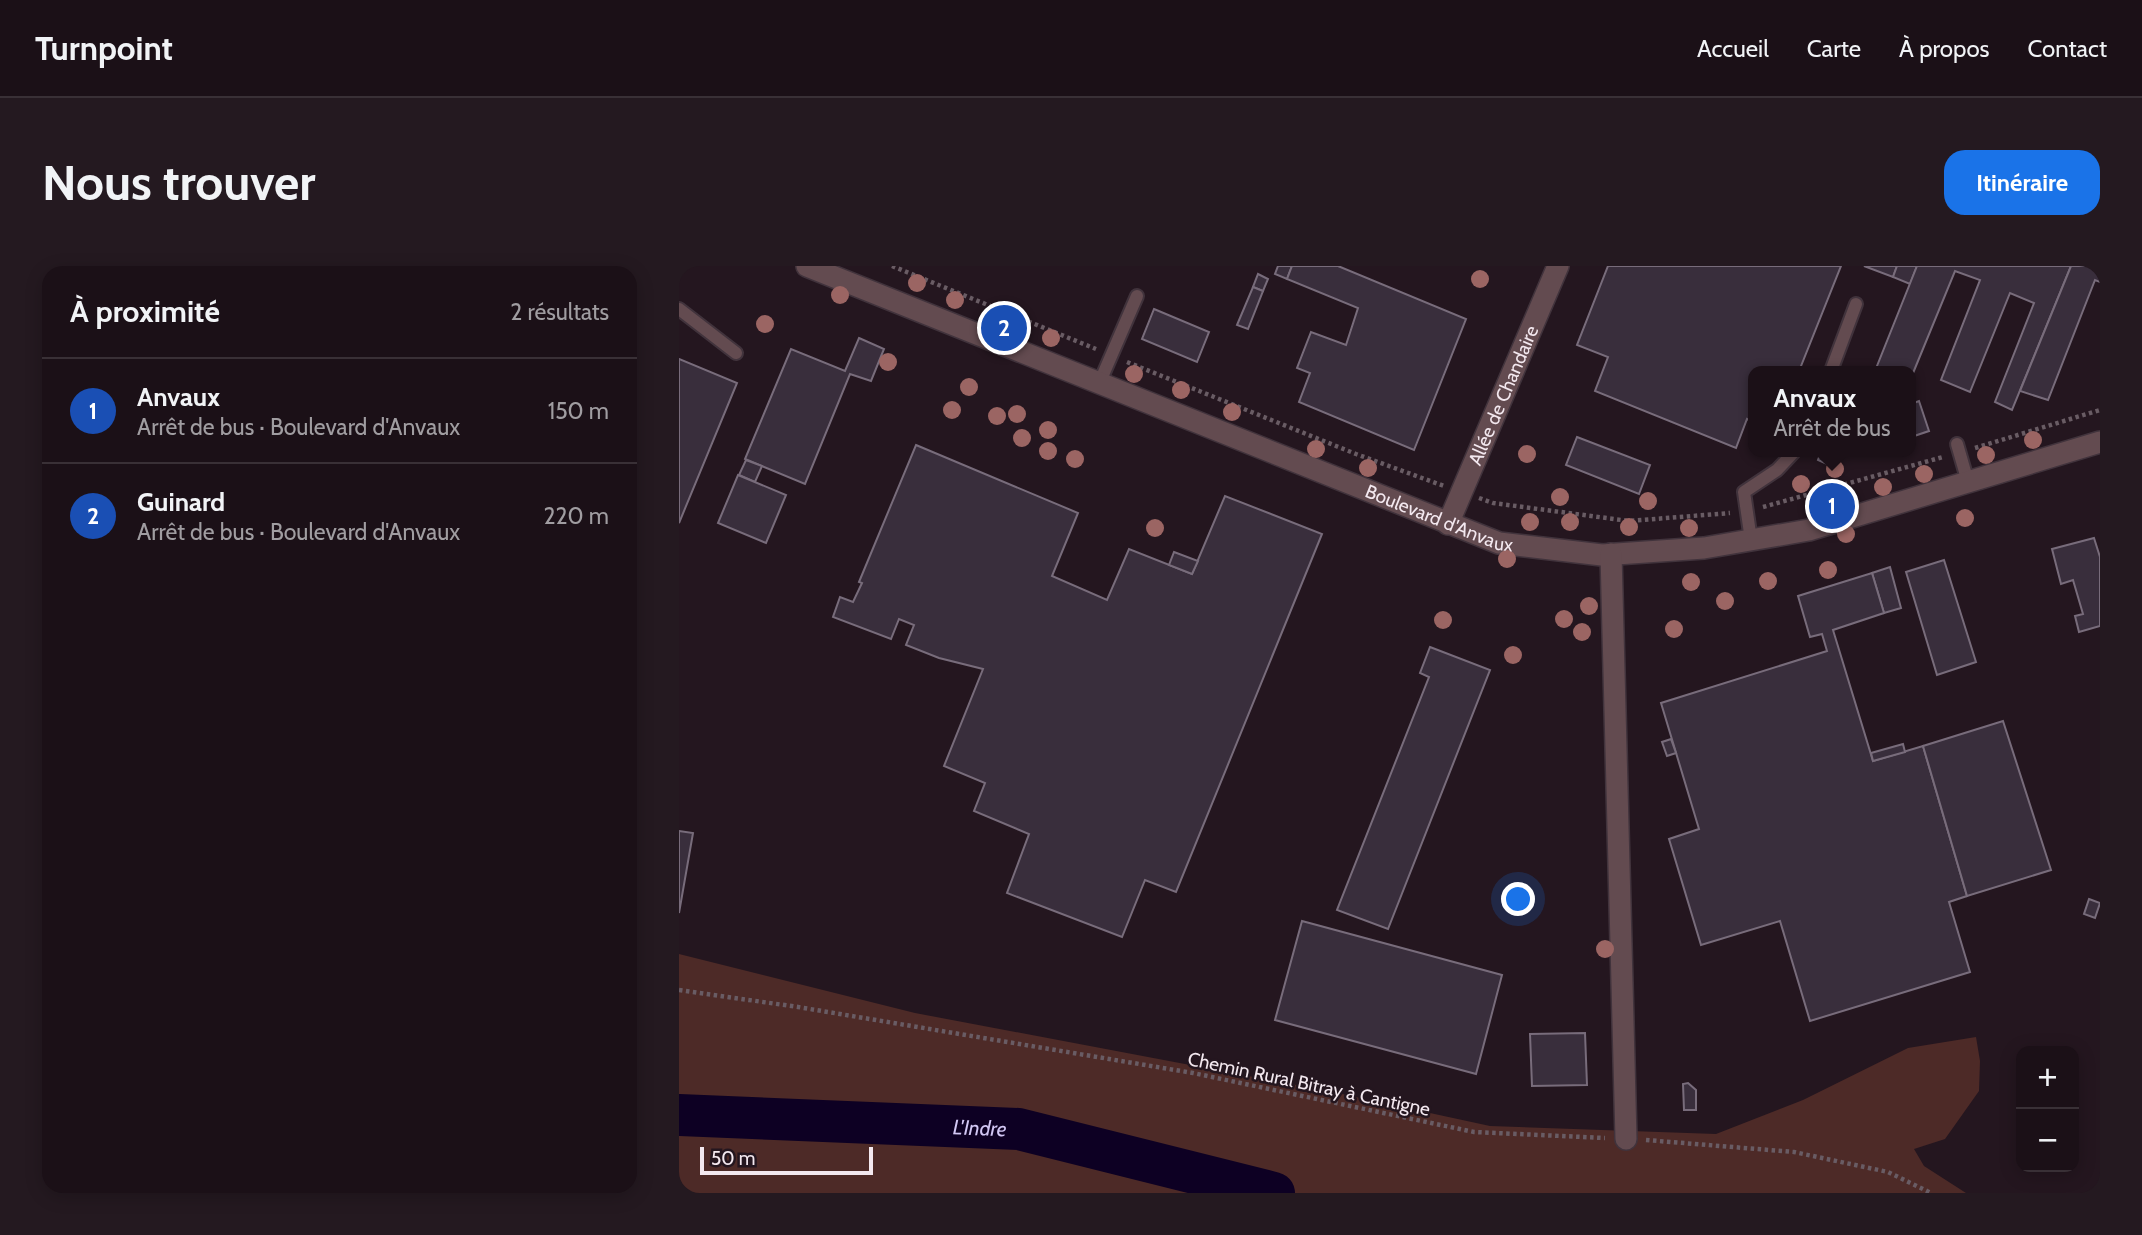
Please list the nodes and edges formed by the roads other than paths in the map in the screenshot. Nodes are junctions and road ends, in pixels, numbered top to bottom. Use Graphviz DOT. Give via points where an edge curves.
graph roads {
  1 [pos="807,266"];
  2 [pos="1558,266"];
  3 [pos="1137,296"];
  4 [pos="1856,304"];
  5 [pos="679,309"];
  6 [pos="736,353"];
  7 [pos="1833,366"];
  8 [pos="1099,384"];
  9 [pos="2100,442"];
  10 [pos="1957,444"];
  11 [pos="1789,457"];
  12 [pos="1968,482"];
  13 [pos="1448,524"];
  14 [pos="1751,540"];
  15 [pos="1611,554"];
  16 [pos="1626,1139"];
  1 -- 8 [label="street, Boulevard d'Anvaux"];
  2 -- 13 [label="street, Allée de Chandaire"];
  3 -- 8 [label="lane"];
  4 -- 7 [label="lane"];
  5 -- 6 [label="lane"];
  8 -- 13 [label="street, Boulevard d'Anvaux"];
  9 -- 12 [label="street, Boulevard d'Anvaux"];
  10 -- 12 [label="lane"];
  11 -- 14 [label="lane" via="1744,492"];
  12 -- 14 [label="street, Boulevard d'Anvaux" via="1809,530"];
  13 -- 15 [label="street, Boulevard d'Anvaux" via="1499,543"];
  14 -- 15 [label="street, Boulevard d'Anvaux"];
  15 -- 16 [label="street"];
}
